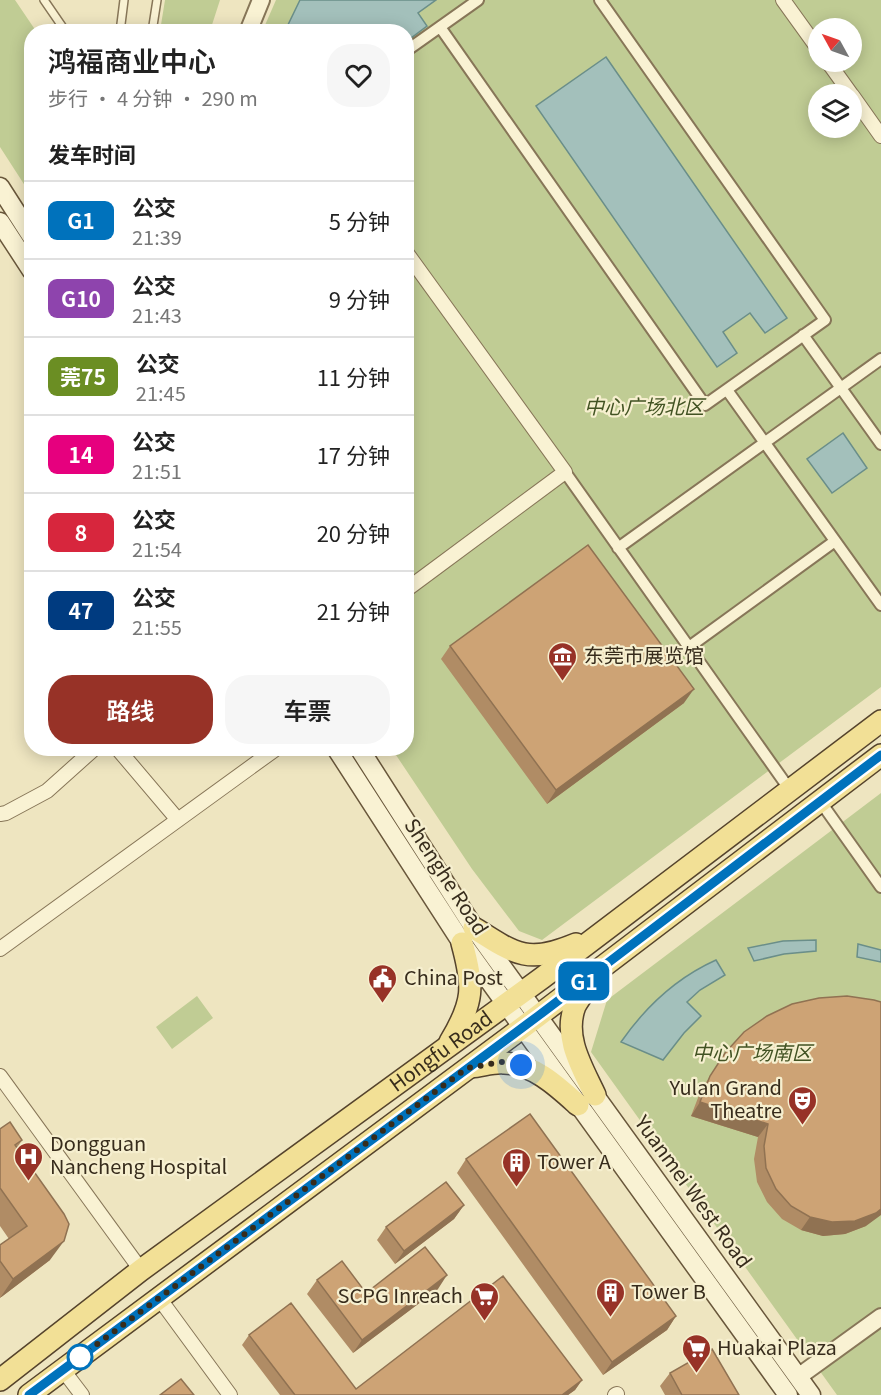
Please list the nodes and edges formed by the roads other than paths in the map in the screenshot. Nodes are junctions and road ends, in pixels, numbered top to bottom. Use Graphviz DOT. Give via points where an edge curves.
graph roads {
  1 [pos="44,0"];
  2 [pos="124,0"];
  3 [pos="157,0"];
  4 [pos="261,0"];
  5 [pos="478,0"];
  6 [pos="600,0"];
  7 [pos="783,0"];
  8 [pos="60,24"];
  9 [pos="121,24"];
  10 [pos="153,24"];
  11 [pos="251,24"];
  12 [pos="440,27"];
  13 [pos="808,35"];
  14 [pos="414,45"];
  15 [pos="862,109"];
  16 [pos="881,136"];
  17 [pos="0,187"];
  18 [pos="0,222"];
  19 [pos="24,224"];
  20 [pos="24,259"];
  21 [pos="414,263"];
  22 [pos="803,335"];
  23 [pos="881,359"];
  24 [pos="841,388"];
  25 [pos="727,390"];
  26 [pos="765,443"];
  27 [pos="881,444"];
  28 [pos="565,472"];
  29 [pos="835,541"];
  30 [pos="618,548"];
  31 [pos="414,585"];
  32 [pos="881,605"];
  33 [pos="689,647"];
  34 [pos="881,722"];
  35 [pos="881,755"];
  36 [pos="86,756"];
  37 [pos="124,756"];
  38 [pos="266,756"];
  39 [pos="342,756"];
  40 [pos="364,756"];
  41 [pos="790,790"];
  42 [pos="820,801"];
  43 [pos="0,814"];
  44 [pos="178,820"];
  45 [pos="881,887"];
  46 [pos="599,935"];
  47 [pos="468,936"];
  48 [pos="0,949"];
  49 [pos="619,954"];
  50 [pos="514,999"];
  51 [pos="530,1021"];
  52 [pos="447,1048"];
  53 [pos="467,1068"];
  54 [pos="0,1076"];
  55 [pos="587,1100"];
  56 [pos="141,1270"];
  57 [pos="159,1298"];
  58 [pos="881,1317"];
  59 [pos="63,1370"];
  60 [pos="798,1377"];
  61 [pos="0,1380"];
  62 [pos="29,1395"];
  63 [pos="82,1395"];
  64 [pos="230,1395"];
  65 [pos="788,1395"];
  66 [pos="811,1395"];
  1 -- 8 [label="lane"];
  2 -- 9 [label="lane"];
  3 -- 10 [label="lane"];
  4 -- 11 [label="street"];
  5 -- 12 [label="street"];
  6 -- 22 [label="street" via="825,320"];
  7 -- 13 [label="street"];
  12 -- 14 [label="street"];
  12 -- 25 [label="street" via="705,405"];
  15 -- 16 [label="street"];
  17 -- 19 [label="main road"];
  18 -- 20 [label="main road"];
  21 -- 28 [label="street"];
  22 -- 24 [label="street"];
  22 -- 25 [label="street"];
  23 -- 24 [label="street"];
  24 -- 26 [label="street"];
  24 -- 27 [label="street"];
  25 -- 26 [label="street"];
  26 -- 29 [label="street"];
  26 -- 30 [label="street"];
  28 -- 30 [label="street"];
  28 -- 31 [label="street"];
  29 -- 32 [label="street"];
  29 -- 33 [label="street"];
  30 -- 33 [label="street"];
  33 -- 41 [label="street"];
  34 -- 41 [label="main road, Hongfu Road"];
  35 -- 42 [label="main road, Hongfu Road"];
  36 -- 43 [label="street" via="46,791"];
  37 -- 44 [label="street"];
  38 -- 44 [label="street"];
  39 -- 47 [label="main road, Shenghe Road"];
  40 -- 47 [label="main road, Shenghe Road"];
  41 -- 46 [label="main road, Hongfu Road"];
  42 -- 45 [label="street"];
  42 -- 49 [label="main road, Hongfu Road"];
  44 -- 48 [label="street"];
  46 -- 47 [label="main road" via="552,954 525,955"];
  46 -- 50 [label="main road, Hongfu Road"];
  47 -- 50 [label="main road, Shenghe Road"];
  47 -- 52 [label="main road" via="471,990 467,1010"];
  49 -- 51 [label="main road, Hongfu Road"];
  49 -- 55 [label="main road" via="575,1006 570,1035"];
  50 -- 51 [label="main road, Shenghe Road"];
  50 -- 52 [label="main road, Hongfu Road"];
  51 -- 53 [label="main road, Hongfu Road"];
  51 -- 55 [label="main road, Yuanmei West Road"];
  52 -- 56 [label="main road, Hongfu Road"];
  53 -- 55 [label="main road" via="502,1062 521,1065"];
  53 -- 57 [label="main road, Hongfu Road"];
  54 -- 56 [label="street"];
  55 -- 60 [label="main road, Yuanmei West Road"];
  55 -- 65 [label="main road, Yuanmei West Road"];
  56 -- 61 [label="main road, Hongfu Road"];
  57 -- 59 [label="main road, Hongfu Road"];
  57 -- 64 [label="street"];
  58 -- 60 [label="street"];
  59 -- 62 [label="main road, Hongfu Road"];
  59 -- 63 [label="street"];
  60 -- 66 [label="main road, Yuanmei West Road"];
}
